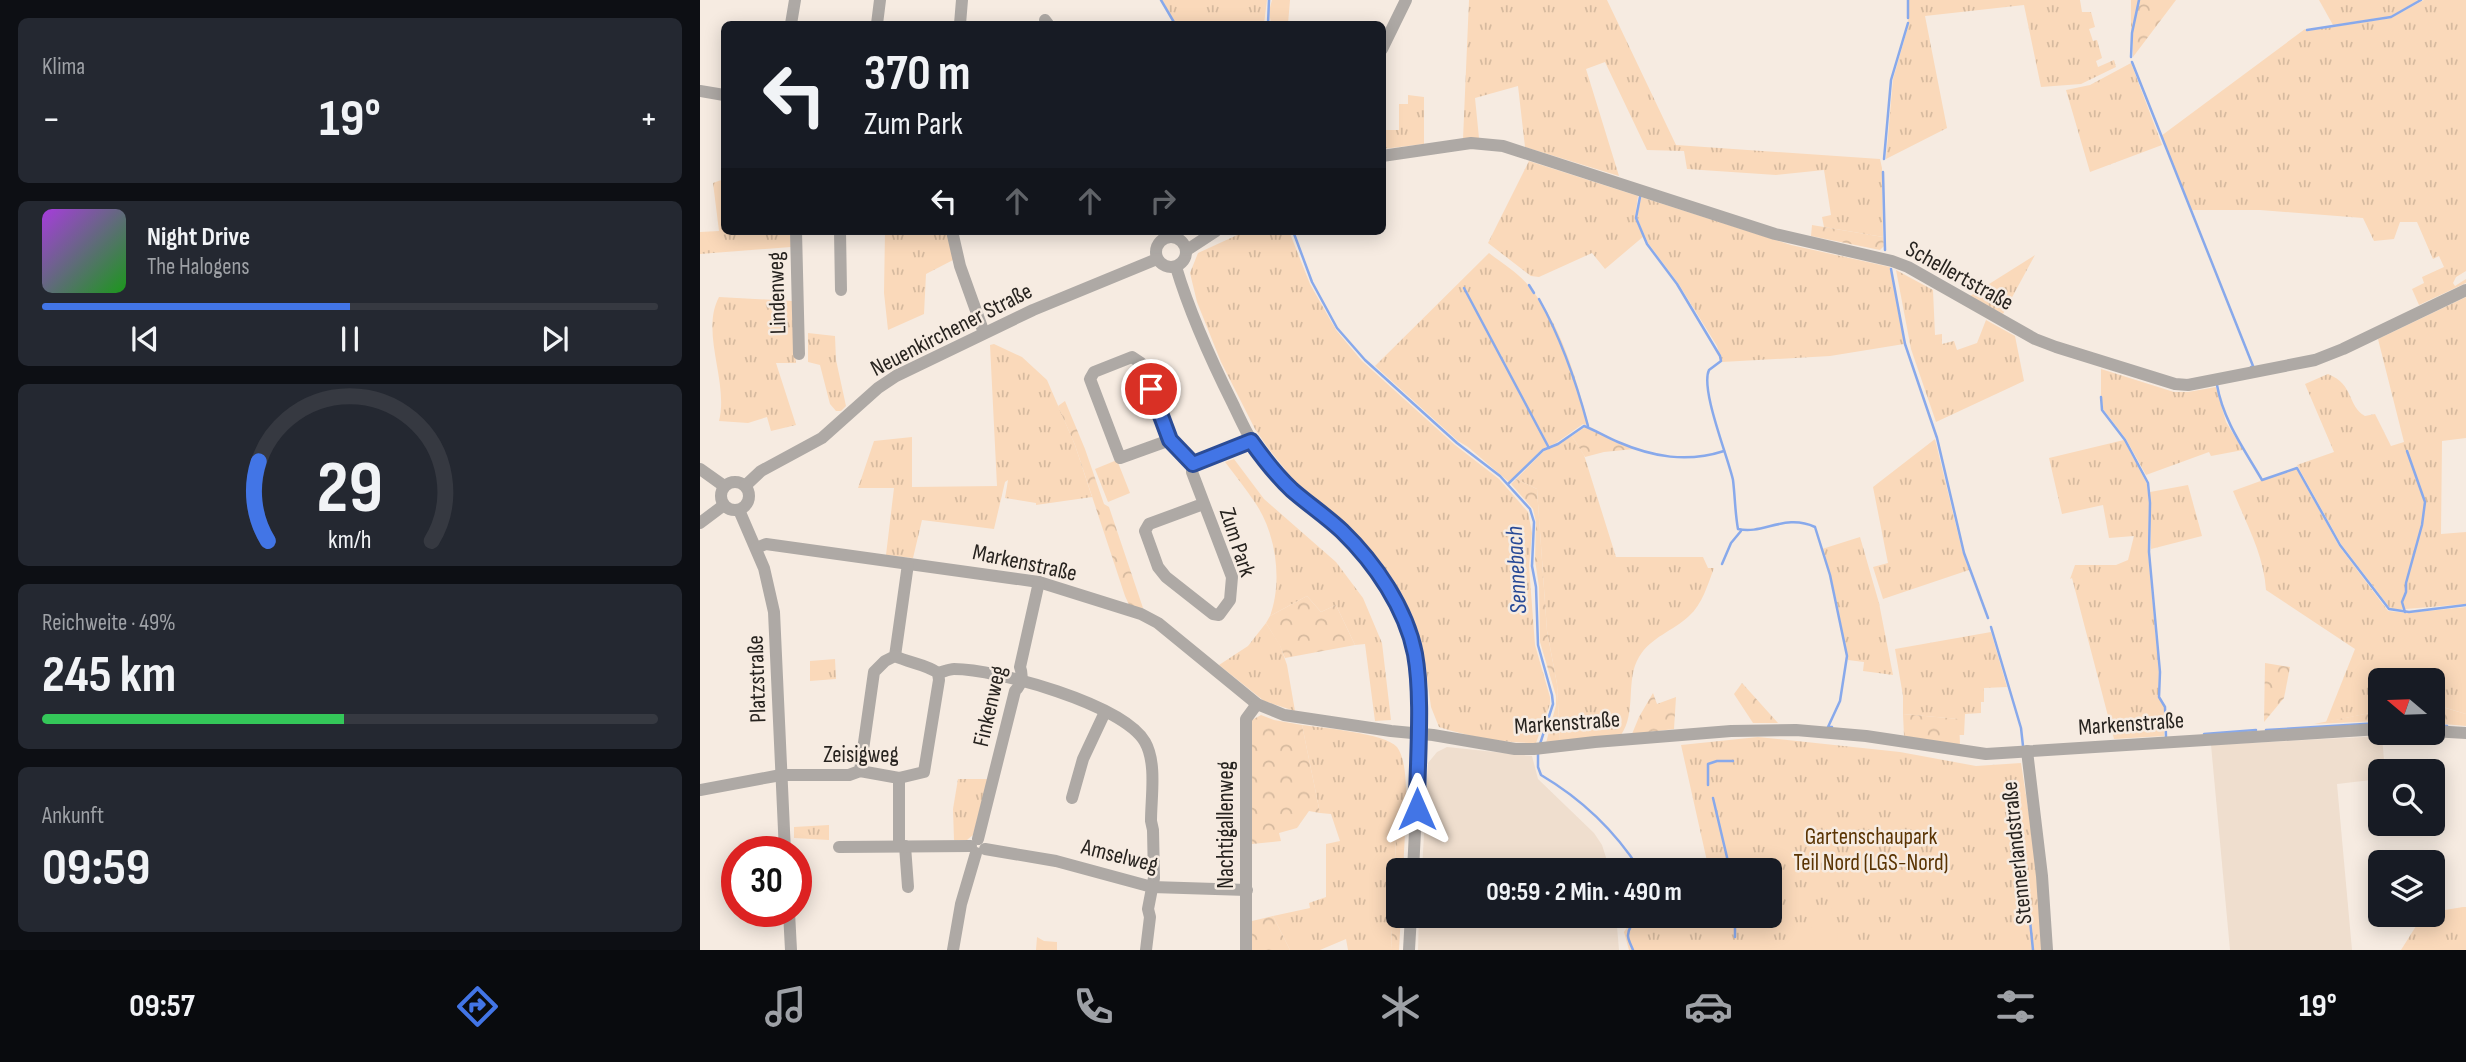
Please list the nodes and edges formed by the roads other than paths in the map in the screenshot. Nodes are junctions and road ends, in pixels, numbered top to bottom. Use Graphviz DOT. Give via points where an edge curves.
graph roads {
  1 [pos="795,0"];
  2 [pos="880,0"];
  3 [pos="962,0"];
  4 [pos="1406,0"];
  5 [pos="792,21"];
  6 [pos="877,21"];
  7 [pos="960,21"];
  8 [pos="1386,41"];
  9 [pos="700,91"];
  10 [pos="721,94"];
  11 [pos="1386,155"];
  12 [pos="796,235"];
  13 [pos="840,235"];
  14 [pos="953,235"];
  15 [pos="1203,235"];
  16 [pos="1207,235"];
  17 [pos="1184,245"];
  18 [pos="1157,258"];
  19 [pos="1176,267"];
  20 [pos="841,290"];
  21 [pos="2466,290"];
  22 [pos="985,333"];
  23 [pos="799,354"];
  24 [pos="1170,440"];
  25 [pos="1251,441"];
  26 [pos="1193,464"];
  27 [pos="700,469"];
  28 [pos="724,486"];
  29 [pos="746,486"];
  30 [pos="1203,504"];
  31 [pos="724,505"];
  32 [pos="739,510"];
  33 [pos="700,523"];
  34 [pos="756,548"];
  35 [pos="908,564"];
  36 [pos="1038,582"];
  37 [pos="895,656"];
  38 [pos="938,673"];
  39 [pos="1021,680"];
  40 [pos="1257,704"];
  41 [pos="1105,712"];
  42 [pos="2368,730"];
  43 [pos="2445,732"];
  44 [pos="2466,733"];
  45 [pos="1418,734"];
  46 [pos="2027,751"];
  47 [pos="860,771"];
  48 [pos="781,775"];
  49 [pos="899,778"];
  50 [pos="700,790"];
  51 [pos="1072,798"];
  52 [pos="784,836"];
  53 [pos="902,846"];
  54 [pos="839,847"];
  55 [pos="978,847"];
  56 [pos="1413,858"];
  57 [pos="908,887"];
  58 [pos="1152,887"];
  59 [pos="1247,890"];
  60 [pos="790,927"];
  61 [pos="1410,928"];
  62 [pos="791,950"];
  63 [pos="953,950"];
  64 [pos="1146,950"];
  65 [pos="1246,950"];
  66 [pos="1409,950"];
  67 [pos="2047,950"];
  1 -- 5 [label="street"];
  2 -- 6 [label="street"];
  3 -- 7 [label="street"];
  4 -- 8 [label="street"];
  9 -- 10 [label="street"];
  11 -- 21 [label="street, Schellertstraße" via="1471,143 1503,146 1775,234 1892,261 2035,339 2175,384 2315,360"];
  12 -- 23 [label="street, Lindenweg"];
  13 -- 20 [label="street"];
  14 -- 22 [label="street"];
  15 -- 17 [label="street"];
  16 -- 17 [label="street"];
  17 -- 18 [label="street" via="1175,237 1162,240"];
  17 -- 19 [label="street" via="1184,260"];
  18 -- 19 [label="street" via="1169,268"];
  18 -- 22 [label="street, Neuenkirchener Straße"];
  19 -- 25 [label="street" via="1201,336"];
  22 -- 29 [label="street, Neuenkirchener Straße" via="896,376 822,438 761,471"];
  24 -- 24 [label="street" via="1141,363 1132,357 1094,372 1090,379 1120,458"];
  24 -- 26 [label="street"];
  25 -- 26 [label="street"];
  25 -- 45 [label="street" via="1290,489 1359,549 1395,600 1417,668"];
  26 -- 30 [label="street, Zum Park"];
  27 -- 28 [label="street"];
  28 -- 29 [label="street" via="732,482"];
  28 -- 31 [label="street"];
  29 -- 32 [label="street" via="749,499"];
  30 -- 30 [label="street, Zum Park" via="1149,524 1145,531 1166,577 1219,615 1230,600 1232,577"];
  31 -- 32 [label="street"];
  31 -- 33 [label="street"];
  32 -- 34 [label="street, Platzstraße"];
  34 -- 35 [label="street, Markenstraße" via="766,544"];
  34 -- 48 [label="street, Platzstraße" via="774,611"];
  35 -- 36 [label="street, Markenstraße"];
  35 -- 37 [label="street"];
  36 -- 39 [label="street, Finkenweg"];
  36 -- 40 [label="street, Markenstraße" via="1158,623"];
  37 -- 38 [label="street"];
  37 -- 47 [label="street" via="874,672"];
  38 -- 39 [label="street" via="952,669"];
  38 -- 49 [label="street, Zeisigweg" via="927,764 924,772"];
  39 -- 41 [label="street"];
  39 -- 55 [label="street, Finkenweg"];
  40 -- 45 [label="street, Markenstraße" via="1284,715"];
  40 -- 59 [label="street, Nachtigallenweg" via="1246,719"];
  41 -- 51 [label="street" via="1083,759"];
  41 -- 58 [label="street" via="1139,733 1150,756"];
  42 -- 46 [label="street, Markenstraße"];
  43 -- 44 [label="street"];
  45 -- 46 [label="street, Markenstraße" via="1539,749 1731,731 1796,730 1978,753"];
  45 -- 56 [label="street"];
  46 -- 67 [label="street, Stennerlandstraße"];
  47 -- 48 [label="street, Zeisigweg"];
  47 -- 49 [label="street, Zeisigweg"];
  48 -- 50 [label="street, Zeisigweg"];
  48 -- 52 [label="street, Platzstraße"];
  49 -- 53 [label="street"];
  53 -- 54 [label="street, Amselweg"];
  53 -- 55 [label="street, Amselweg"];
  53 -- 57 [label="street"];
  55 -- 58 [label="street, Amselweg" via="1056,861"];
  55 -- 63 [label="street, Finkenweg"];
  58 -- 59 [label="street, Amselweg"];
  58 -- 64 [label="street"];
  59 -- 65 [label="street, Nachtigallenweg"];
  60 -- 62 [label="street"];
  61 -- 66 [label="street"];
}
